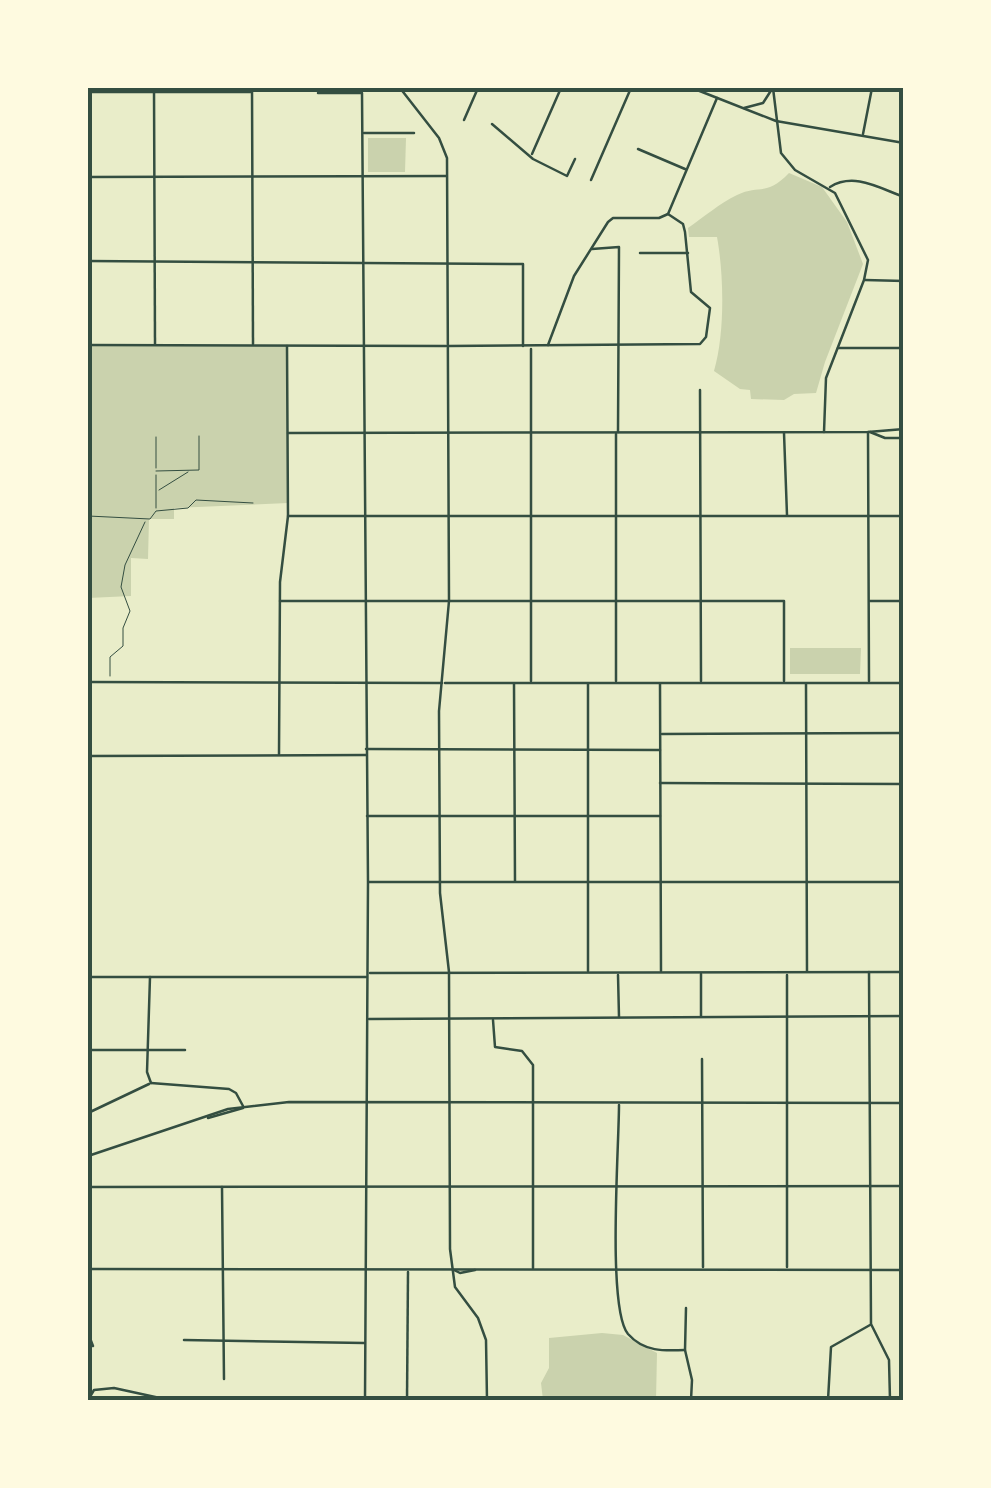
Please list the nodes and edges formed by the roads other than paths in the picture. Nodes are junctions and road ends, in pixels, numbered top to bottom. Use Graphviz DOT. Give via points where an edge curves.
graph roads {
  1 [pos="400,88"];
  2 [pos="478,88"];
  3 [pos="560,88"];
  4 [pos="631,88"];
  5 [pos="692,88"];
  6 [pos="772,88"];
  7 [pos="872,88"];
  8 [pos="154,90"];
  9 [pos="225,90"];
  10 [pos="252,90"];
  11 [pos="88,92"];
  12 [pos="318,93"];
  13 [pos="717,98"];
  14 [pos="742,108"];
  15 [pos="464,120"];
  16 [pos="776,121"];
  17 [pos="492,124"];
  18 [pos="362,133"];
  19 [pos="414,133"];
  20 [pos="863,136"];
  21 [pos="904,144"];
  22 [pos="638,149"];
  23 [pos="531,155"];
  24 [pos="574,159"];
  25 [pos="687,169"];
  26 [pos="363,175"];
  27 [pos="252,176"];
  28 [pos="447,176"];
  29 [pos="88,177"];
  30 [pos="154,177"];
  31 [pos="591,180"];
  32 [pos="830,187"];
  33 [pos="904,197"];
  34 [pos="668,214"];
  35 [pos="591,249"];
  36 [pos="640,252"];
  37 [pos="688,252"];
  38 [pos="252,260"];
  39 [pos="88,261"];
  40 [pos="155,261"];
  41 [pos="363,262"];
  42 [pos="446,262"];
  43 [pos="864,280"];
  44 [pos="904,280"];
  45 [pos="88,345"];
  46 [pos="155,346"];
  47 [pos="252,346"];
  48 [pos="287,346"];
  49 [pos="364,346"];
  50 [pos="446,346"];
  51 [pos="523,346"];
  52 [pos="531,346"];
  53 [pos="547,346"];
  54 [pos="618,346"];
  55 [pos="836,348"];
  56 [pos="904,348"];
  57 [pos="700,390"];
  58 [pos="904,428"];
  59 [pos="448,432"];
  60 [pos="532,432"];
  61 [pos="617,432"];
  62 [pos="700,432"];
  63 [pos="784,432"];
  64 [pos="824,432"];
  65 [pos="868,432"];
  66 [pos="288,433"];
  67 [pos="365,433"];
  68 [pos="199,436"];
  69 [pos="156,437"];
  70 [pos="904,438"];
  71 [pos="190,470"];
  72 [pos="156,471"];
  73 [pos="156,491"];
  74 [pos="253,504"];
  75 [pos="156,512"];
  76 [pos="88,516"];
  77 [pos="288,516"];
  78 [pos="449,516"];
  79 [pos="531,516"];
  80 [pos="616,516"];
  81 [pos="701,516"];
  82 [pos="868,516"];
  83 [pos="904,516"];
  84 [pos="364,517"];
  85 [pos="787,517"];
  86 [pos="146,519"];
  87 [pos="364,600"];
  88 [pos="449,600"];
  89 [pos="532,600"];
  90 [pos="700,600"];
  91 [pos="280,601"];
  92 [pos="616,601"];
  93 [pos="868,601"];
  94 [pos="904,601"];
  95 [pos="110,676"];
  96 [pos="88,682"];
  97 [pos="281,682"];
  98 [pos="364,682"];
  99 [pos="444,682"];
  100 [pos="514,682"];
  101 [pos="531,682"];
  102 [pos="588,682"];
  103 [pos="616,682"];
  104 [pos="660,682"];
  105 [pos="700,682"];
  106 [pos="784,682"];
  107 [pos="806,682"];
  108 [pos="869,682"];
  109 [pos="904,682"];
  110 [pos="660,734"];
  111 [pos="807,734"];
  112 [pos="904,734"];
  113 [pos="439,749"];
  114 [pos="588,749"];
  115 [pos="514,750"];
  116 [pos="660,750"];
  117 [pos="366,752"];
  118 [pos="279,754"];
  119 [pos="88,756"];
  120 [pos="660,784"];
  121 [pos="808,784"];
  122 [pos="904,784"];
  123 [pos="367,816"];
  124 [pos="440,816"];
  125 [pos="515,816"];
  126 [pos="660,816"];
  127 [pos="589,817"];
  128 [pos="368,882"];
  129 [pos="440,882"];
  130 [pos="515,882"];
  131 [pos="588,882"];
  132 [pos="660,882"];
  133 [pos="806,882"];
  134 [pos="904,882"];
  135 [pos="449,972"];
  136 [pos="787,972"];
  137 [pos="807,972"];
  138 [pos="869,972"];
  139 [pos="904,972"];
  140 [pos="588,973"];
  141 [pos="618,973"];
  142 [pos="661,973"];
  143 [pos="701,973"];
  144 [pos="368,975"];
  145 [pos="88,977"];
  146 [pos="150,977"];
  147 [pos="869,1016"];
  148 [pos="904,1016"];
  149 [pos="450,1017"];
  150 [pos="493,1017"];
  151 [pos="702,1017"];
  152 [pos="787,1017"];
  153 [pos="618,1018"];
  154 [pos="367,1019"];
  155 [pos="88,1050"];
  156 [pos="147,1050"];
  157 [pos="185,1050"];
  158 [pos="702,1059"];
  159 [pos="150,1083"];
  160 [pos="368,1101"];
  161 [pos="450,1102"];
  162 [pos="534,1102"];
  163 [pos="618,1102"];
  164 [pos="702,1102"];
  165 [pos="785,1102"];
  166 [pos="872,1103"];
  167 [pos="904,1103"];
  168 [pos="244,1107"];
  169 [pos="88,1113"];
  170 [pos="88,1156"];
  171 [pos="618,1185"];
  172 [pos="787,1185"];
  173 [pos="88,1186"];
  174 [pos="449,1186"];
  175 [pos="534,1186"];
  176 [pos="703,1186"];
  177 [pos="870,1186"];
  178 [pos="904,1186"];
  179 [pos="222,1187"];
  180 [pos="368,1187"];
  181 [pos="88,1269"];
  182 [pos="222,1269"];
  183 [pos="451,1269"];
  184 [pos="702,1269"];
  185 [pos="787,1269"];
  186 [pos="367,1270"];
  187 [pos="408,1270"];
  188 [pos="534,1270"];
  189 [pos="617,1270"];
  190 [pos="871,1270"];
  191 [pos="904,1270"];
  192 [pos="686,1308"];
  193 [pos="871,1324"];
  194 [pos="88,1333"];
  195 [pos="184,1340"];
  196 [pos="224,1340"];
  197 [pos="365,1343"];
  198 [pos="93,1346"];
  199 [pos="685,1350"];
  200 [pos="224,1378"];
  201 [pos="88,1400"];
  202 [pos="169,1400"];
  203 [pos="365,1400"];
  204 [pos="407,1400"];
  205 [pos="487,1400"];
  206 [pos="691,1400"];
  207 [pos="828,1400"];
  208 [pos="890,1400"];
  1 -- 28 [label="street" via="444,144"];
  2 -- 15 [label="street"];
  3 -- 23 [label="street"];
  4 -- 31 [label="street"];
  5 -- 13 [label="street"];
  6 -- 14 [label="street" via="763,103"];
  6 -- 16 [label="street"];
  7 -- 20 [label="street"];
  8 -- 9 [label="street"];
  8 -- 11 [label="street"];
  8 -- 30 [label="street"];
  9 -- 10 [label="street"];
  10 -- 27 [label="street"];
  12 -- 18 [label="street" via="362,93"];
  13 -- 14 [label="street"];
  13 -- 25 [label="street"];
  14 -- 16 [label="street"];
  16 -- 20 [label="street"];
  16 -- 32 [label="street" via="794,170"];
  17 -- 23 [label="street"];
  18 -- 19 [label="street"];
  18 -- 26 [label="street"];
  20 -- 21 [label="street"];
  22 -- 25 [label="street"];
  23 -- 24 [label="street" via="567,176"];
  25 -- 34 [label="street"];
  26 -- 27 [label="street"];
  26 -- 28 [label="street"];
  26 -- 41 [label="street"];
  27 -- 30 [label="street"];
  27 -- 38 [label="street"];
  28 -- 42 [label="street"];
  29 -- 30 [label="street"];
  30 -- 40 [label="street"];
  32 -- 33 [label="street" via="858,180"];
  32 -- 43 [label="street" via="864,246"];
  34 -- 35 [label="street" via="613,218"];
  34 -- 37 [label="street" via="683,224"];
  35 -- 53 [label="street"];
  35 -- 54 [label="street" via="619,247"];
  36 -- 37 [label="street"];
  37 -- 54 [label="street" via="691,292 710,308 706,337 700,344"];
  38 -- 40 [label="street"];
  38 -- 41 [label="street"];
  38 -- 47 [label="street"];
  39 -- 40 [label="street"];
  40 -- 46 [label="street"];
  41 -- 42 [label="street"];
  41 -- 49 [label="street"];
  42 -- 50 [label="street"];
  42 -- 51 [label="street" via="522,264"];
  43 -- 44 [label="street"];
  43 -- 55 [label="street"];
  45 -- 46 [label="street"];
  46 -- 47 [label="street"];
  47 -- 48 [label="street"];
  48 -- 49 [label="street"];
  48 -- 66 [label="street"];
  49 -- 50 [label="street"];
  49 -- 67 [label="street"];
  50 -- 51 [label="street"];
  50 -- 59 [label="street"];
  51 -- 52 [label="street"];
  52 -- 53 [label="street"];
  52 -- 60 [label="street"];
  53 -- 54 [label="street"];
  54 -- 61 [label="street"];
  55 -- 56 [label="street"];
  55 -- 64 [label="street" via="824,384"];
  57 -- 62 [label="street"];
  58 -- 65 [label="street"];
  59 -- 60 [label="street"];
  59 -- 67 [label="street"];
  59 -- 78 [label="street"];
  60 -- 61 [label="street"];
  60 -- 79 [label="street"];
  61 -- 62 [label="street"];
  61 -- 80 [label="street"];
  62 -- 63 [label="street"];
  62 -- 81 [label="street"];
  63 -- 64 [label="street"];
  63 -- 85 [label="street"];
  64 -- 65 [label="street"];
  65 -- 70 [label="street"];
  65 -- 82 [label="street"];
  66 -- 67 [label="street"];
  66 -- 77 [label="street"];
  67 -- 84 [label="street"];
  68 -- 71 [label="street" via="199,470"];
  69 -- 72 [label="street"];
  71 -- 72 [label="street"];
  71 -- 73 [label="street"];
  72 -- 73 [label="street"];
  73 -- 75 [label="street"];
  74 -- 75 [label="street" via="196,500 188,508"];
  75 -- 86 [label="street"];
  76 -- 86 [label="street"];
  77 -- 84 [label="street"];
  77 -- 91 [label="street"];
  78 -- 79 [label="street"];
  78 -- 84 [label="street"];
  78 -- 88 [label="street"];
  79 -- 80 [label="street"];
  79 -- 89 [label="street"];
  80 -- 81 [label="street"];
  80 -- 92 [label="street"];
  81 -- 85 [label="street"];
  81 -- 90 [label="street"];
  82 -- 83 [label="street"];
  82 -- 85 [label="street"];
  82 -- 93 [label="street"];
  84 -- 87 [label="street"];
  86 -- 95 [label="street" via="125,565 121,588 130,612 123,646 110,657"];
  87 -- 88 [label="street"];
  87 -- 91 [label="street"];
  87 -- 98 [label="street"];
  88 -- 89 [label="street"];
  88 -- 99 [label="street"];
  89 -- 92 [label="street"];
  89 -- 101 [label="street"];
  90 -- 92 [label="street"];
  90 -- 105 [label="street"];
  90 -- 106 [label="street" via="784,601"];
  91 -- 97 [label="street"];
  92 -- 103 [label="street"];
  93 -- 94 [label="street"];
  93 -- 108 [label="street"];
  96 -- 97 [label="street"];
  97 -- 98 [label="street"];
  97 -- 118 [label="street"];
  98 -- 99 [label="street"];
  98 -- 117 [label="street"];
  99 -- 100 [label="street"];
  99 -- 113 [label="street"];
  100 -- 101 [label="street"];
  100 -- 115 [label="street"];
  101 -- 102 [label="street"];
  102 -- 103 [label="street"];
  102 -- 114 [label="street"];
  103 -- 104 [label="street"];
  104 -- 105 [label="street"];
  104 -- 110 [label="street"];
  105 -- 106 [label="street"];
  106 -- 107 [label="street"];
  107 -- 108 [label="street"];
  107 -- 111 [label="street"];
  108 -- 109 [label="street"];
  110 -- 111 [label="street"];
  110 -- 116 [label="street"];
  111 -- 112 [label="street"];
  111 -- 121 [label="street"];
  113 -- 115 [label="street"];
  113 -- 117 [label="street"];
  113 -- 124 [label="street"];
  114 -- 115 [label="street"];
  114 -- 116 [label="street"];
  114 -- 127 [label="street"];
  115 -- 125 [label="street"];
  116 -- 120 [label="street"];
  117 -- 118 [label="street"];
  117 -- 123 [label="street"];
  118 -- 119 [label="street"];
  120 -- 121 [label="street"];
  120 -- 126 [label="street"];
  121 -- 122 [label="street"];
  121 -- 133 [label="street"];
  123 -- 124 [label="street"];
  123 -- 128 [label="street"];
  124 -- 125 [label="street"];
  124 -- 129 [label="street"];
  125 -- 127 [label="street"];
  125 -- 130 [label="street"];
  126 -- 127 [label="street"];
  126 -- 132 [label="street"];
  127 -- 131 [label="street"];
  128 -- 129 [label="street"];
  128 -- 144 [label="street"];
  129 -- 130 [label="street"];
  129 -- 135 [label="street"];
  130 -- 131 [label="street"];
  131 -- 132 [label="street"];
  131 -- 140 [label="street"];
  132 -- 133 [label="street"];
  132 -- 142 [label="street"];
  133 -- 134 [label="street"];
  133 -- 137 [label="street"];
  135 -- 140 [label="street"];
  135 -- 144 [label="street"];
  135 -- 149 [label="street"];
  136 -- 137 [label="street"];
  136 -- 143 [label="street"];
  136 -- 152 [label="street"];
  137 -- 138 [label="street"];
  138 -- 139 [label="street"];
  138 -- 147 [label="street"];
  140 -- 141 [label="street"];
  141 -- 142 [label="street"];
  141 -- 153 [label="street"];
  142 -- 143 [label="street"];
  143 -- 151 [label="street"];
  144 -- 146 [label="street"];
  144 -- 154 [label="street"];
  145 -- 146 [label="street"];
  146 -- 156 [label="street"];
  147 -- 148 [label="street"];
  147 -- 152 [label="street"];
  147 -- 166 [label="street"];
  149 -- 150 [label="street"];
  149 -- 154 [label="street"];
  149 -- 161 [label="street"];
  150 -- 153 [label="street"];
  150 -- 162 [label="street" via="494,1047 522,1051 532,1060"];
  151 -- 152 [label="street"];
  151 -- 153 [label="street"];
  152 -- 165 [label="street"];
  154 -- 160 [label="street"];
  155 -- 156 [label="street"];
  156 -- 157 [label="street"];
  156 -- 159 [label="street"];
  158 -- 164 [label="street"];
  159 -- 168 [label="street" via="228,1088"];
  159 -- 169 [label="street"];
  160 -- 161 [label="street"];
  160 -- 168 [label="street"];
  160 -- 180 [label="street"];
  161 -- 162 [label="street"];
  161 -- 174 [label="street"];
  162 -- 163 [label="street"];
  162 -- 175 [label="street"];
  163 -- 164 [label="street"];
  163 -- 171 [label="street"];
  164 -- 165 [label="street"];
  164 -- 176 [label="street"];
  165 -- 166 [label="street"];
  165 -- 172 [label="street"];
  166 -- 167 [label="street"];
  166 -- 177 [label="street"];
  168 -- 170 [label="street"];
  171 -- 175 [label="street"];
  171 -- 176 [label="street"];
  171 -- 189 [label="street"];
  172 -- 176 [label="street"];
  172 -- 177 [label="street"];
  172 -- 185 [label="street"];
  173 -- 179 [label="street"];
  174 -- 175 [label="street"];
  174 -- 180 [label="street"];
  174 -- 183 [label="street"];
  175 -- 188 [label="street"];
  176 -- 184 [label="street"];
  177 -- 178 [label="street"];
  177 -- 190 [label="street"];
  179 -- 180 [label="street"];
  179 -- 182 [label="street"];
  180 -- 186 [label="street"];
  181 -- 182 [label="street"];
  182 -- 186 [label="street"];
  182 -- 196 [label="street"];
  183 -- 187 [label="street"];
  183 -- 188 [label="street"];
  183 -- 205 [label="street" via="484,1332"];
  184 -- 185 [label="street"];
  184 -- 189 [label="street"];
  185 -- 190 [label="street"];
  186 -- 187 [label="street"];
  186 -- 197 [label="street"];
  187 -- 204 [label="street"];
  188 -- 189 [label="street"];
  189 -- 199 [label="street" via="620,1317 628,1334 650,1349"];
  190 -- 191 [label="street"];
  190 -- 193 [label="street"];
  192 -- 199 [label="street"];
  193 -- 207 [label="street" via="831,1347"];
  193 -- 208 [label="street" via="888,1356"];
  194 -- 198 [label="street"];
  195 -- 196 [label="street"];
  196 -- 197 [label="street"];
  196 -- 200 [label="street"];
  197 -- 203 [label="street"];
  199 -- 206 [label="street"];
  201 -- 202 [label="street" via="106,1387"];
}
